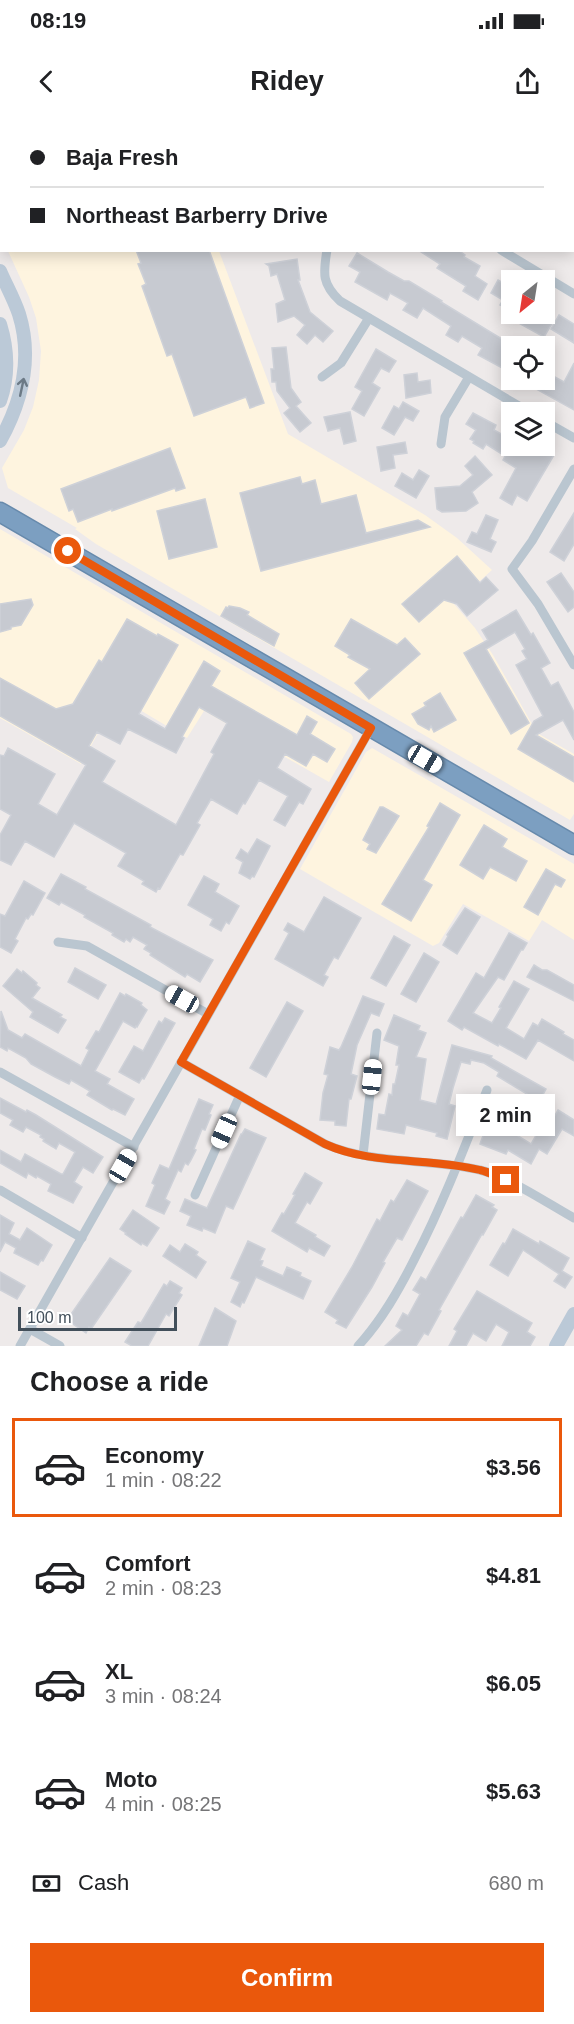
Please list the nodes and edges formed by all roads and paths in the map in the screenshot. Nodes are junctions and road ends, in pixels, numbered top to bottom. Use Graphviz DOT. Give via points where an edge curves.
graph roads {
  1 [pos="327,252"];
  2 [pos="504,252"];
  3 [pos="0,271"];
  4 [pos="574,294"];
  5 [pos="369,318"];
  6 [pos="0,324"];
  7 [pos="322,377"];
  8 [pos="469,377"];
  9 [pos="0,401"];
  10 [pos="513,402"];
  11 [pos="555,427"];
  12 [pos="574,438"];
  13 [pos="0,441"];
  14 [pos="441,444"];
  15 [pos="574,469"];
  16 [pos="0,512"];
  17 [pos="571,651"];
  18 [pos="574,665"];
  19 [pos="371,728"];
  20 [pos="573,843"];
  21 [pos="58,942"];
  22 [pos="208,1014"];
  23 [pos="377,1033"];
  24 [pos="181,1062"];
  25 [pos="0,1072"];
  26 [pos="487,1090"];
  27 [pos="240,1095"];
  28 [pos="134,1147"];
  29 [pos="363,1155"];
  30 [pos="457,1165"];
  31 [pos="0,1190"];
  32 [pos="195,1196"];
  33 [pos="574,1218"];
  34 [pos="82,1238"];
  35 [pos="573,1317"];
  36 [pos="30,1329"];
  37 [pos="21,1346"];
  38 [pos="60,1346"];
  39 [pos="358,1346"];
  40 [pos="556,1346"];
  1 -- 5 [label="street" via="324,276 329,291"];
  2 -- 4 [label="street"];
  13 -- 3 [label="main road, one-way" via="20,398 26,359 19,314"];
  5 -- 7 [label="street" via="341,363"];
  5 -- 8 [label="street"];
  6 -- 9 [label="main road" via="7,360"];
  8 -- 10 [label="street"];
  8 -- 14 [label="street" via="445,417"];
  11 -- 12 [label="street"];
  15 -- 17 [label="street" via="512,569"];
  16 -- 19 [label="highway"];
  17 -- 18 [label="street"];
  19 -- 20 [label="highway"];
  19 -- 22 [label="street"];
  21 -- 22 [label="street" via="87,946"];
  22 -- 24 [label="street"];
  23 -- 29 [label="street"];
  24 -- 27 [label="street"];
  24 -- 28 [label="street"];
  25 -- 28 [label="street"];
  26 -- 30 [label="street"];
  27 -- 29 [label="street" via="325,1144"];
  27 -- 32 [label="street"];
  28 -- 34 [label="street"];
  29 -- 30 [label="street"];
  30 -- 33 [label="street" via="506,1180"];
  30 -- 39 [label="street" via="399,1290"];
  31 -- 34 [label="street"];
  34 -- 36 [label="street"];
  35 -- 40 [label="main road"];
  36 -- 37 [label="street"];
  36 -- 38 [label="street"];
}
